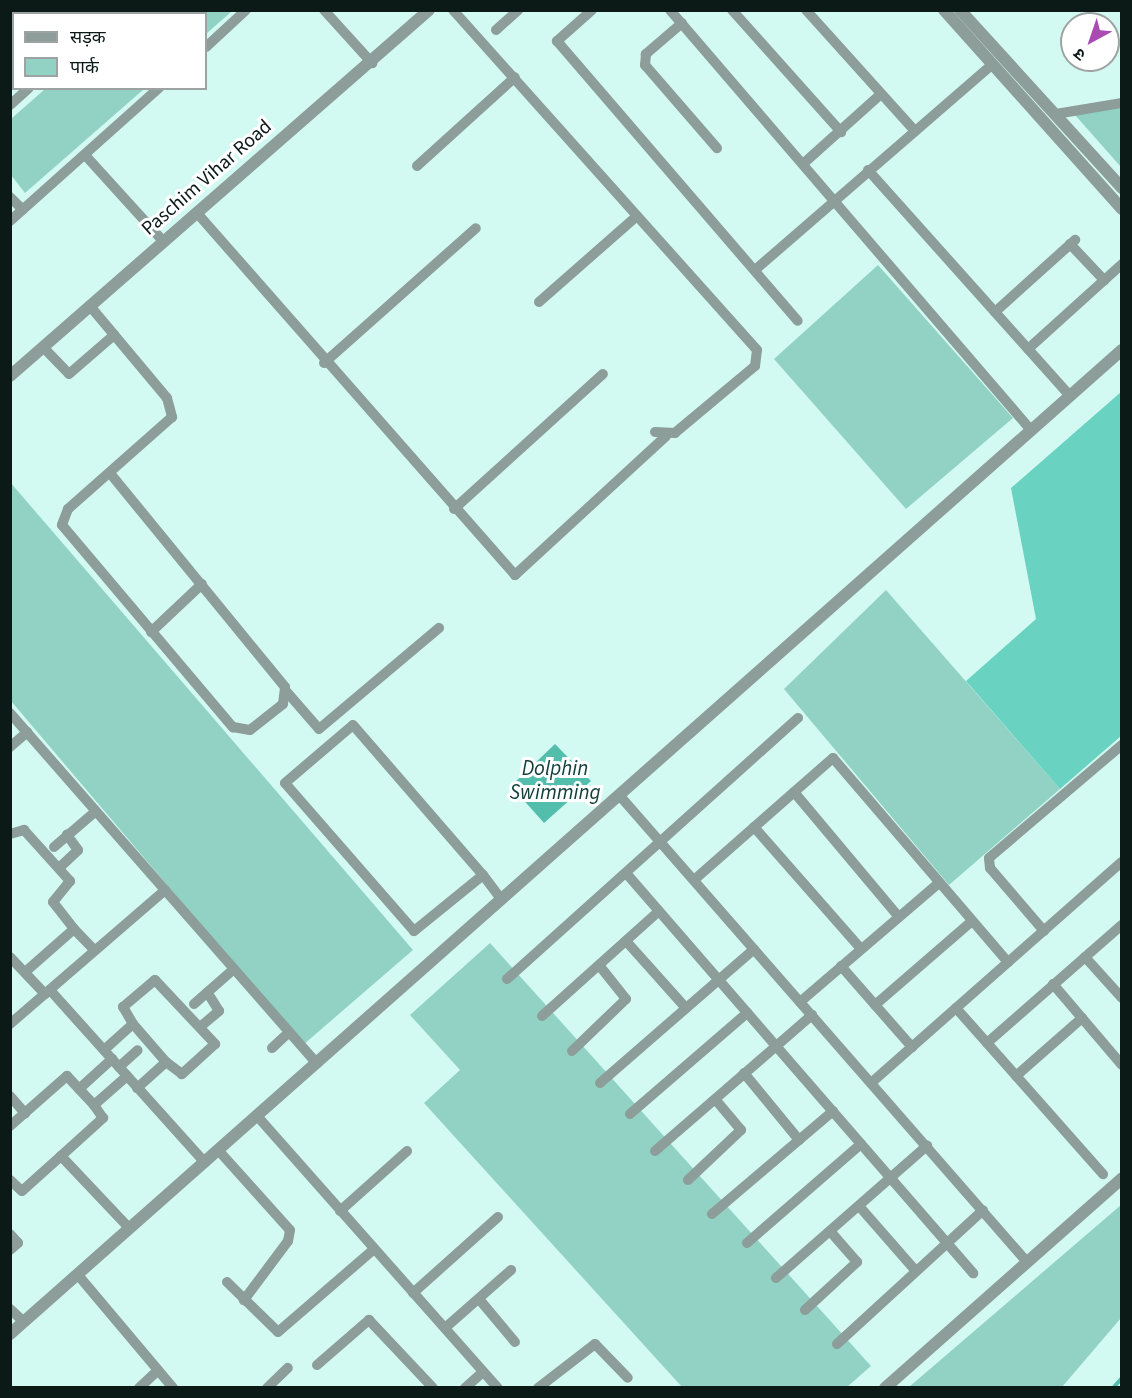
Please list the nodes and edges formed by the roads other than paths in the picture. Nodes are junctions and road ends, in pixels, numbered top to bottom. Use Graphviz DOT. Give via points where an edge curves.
graph roads {
  1 [pos="246,10"];
  2 [pos="324,10"];
  3 [pos="429,10"];
  4 [pos="453,10"];
  5 [pos="518,10"];
  6 [pos="592,10"];
  7 [pos="670,10"];
  8 [pos="732,10"];
  9 [pos="806,10"];
  10 [pos="944,10"];
  11 [pos="960,10"];
  12 [pos="682,23"];
  13 [pos="496,30"];
  14 [pos="207,46"];
  15 [pos="372,63"];
  16 [pos="992,65"];
  17 [pos="515,77"];
  18 [pos="27,90"];
  19 [pos="157,90"];
  20 [pos="881,94"];
  21 [pos="1122,103"];
  22 [pos="10,105"];
  23 [pos="1056,114"];
  24 [pos="915,131"];
  25 [pos="841,132"];
  26 [pos="717,148"];
  27 [pos="85,155"];
  28 [pos="804,163"];
  29 [pos="417,166"];
  30 [pos="868,170"];
  31 [pos="1122,188"];
  32 [pos="10,197"];
  33 [pos="835,199"];
  34 [pos="1122,209"];
  35 [pos="22,210"];
  36 [pos="197,213"];
  37 [pos="637,216"];
  38 [pos="10,221"];
  39 [pos="476,228"];
  40 [pos="163,241"];
  41 [pos="1122,264"];
  42 [pos="755,270"];
  43 [pos="1104,280"];
  44 [pos="539,303"];
  45 [pos="90,306"];
  46 [pos="995,312"];
  47 [pos="798,321"];
  48 [pos="114,334"];
  49 [pos="43,347"];
  50 [pos="1028,349"];
  51 [pos="1122,350"];
  52 [pos="324,363"];
  53 [pos="603,374"];
  54 [pos="10,376"];
  55 [pos="1069,395"];
  56 [pos="1030,429"];
  57 [pos="110,473"];
  58 [pos="454,508"];
  59 [pos="202,584"];
  60 [pos="439,628"];
  61 [pos="151,632"];
  62 [pos="286,691"];
  63 [pos="10,713"];
  64 [pos="798,718"];
  65 [pos="27,732"];
  66 [pos="1122,745"];
  67 [pos="10,747"];
  68 [pos="794,792"];
  69 [pos="620,796"];
  70 [pos="96,811"];
  71 [pos="754,827"];
  72 [pos="10,834"];
  73 [pos="67,835"];
  74 [pos="660,841"];
  75 [pos="54,847"];
  76 [pos="1122,862"];
  77 [pos="59,868"];
  78 [pos="626,873"];
  79 [pos="483,874"];
  80 [pos="694,880"];
  81 [pos="939,883"];
  82 [pos="165,890"];
  83 [pos="501,899"];
  84 [pos="659,911"];
  85 [pos="899,917"];
  86 [pos="972,921"];
  87 [pos="74,928"];
  88 [pos="1120,930"];
  89 [pos="1044,931"];
  90 [pos="626,941"];
  91 [pos="754,949"];
  92 [pos="861,949"];
  93 [pos="94,950"];
  94 [pos="10,957"];
  95 [pos="1085,957"];
  96 [pos="1008,962"];
  97 [pos="599,965"];
  98 [pos="841,966"];
  99 [pos="234,969"];
  100 [pos="25,972"];
  101 [pos="507,979"];
  102 [pos="718,980"];
  103 [pos="1053,984"];
  104 [pos="47,992"];
  105 [pos="207,992"];
  106 [pos="1122,998"];
  107 [pos="800,1002"];
  108 [pos="194,1004"];
  109 [pos="875,1005"];
  110 [pos="686,1008"];
  111 [pos="956,1008"];
  112 [pos="747,1013"];
  113 [pos="812,1015"];
  114 [pos="542,1016"];
  115 [pos="1082,1018"];
  116 [pos="10,1024"];
  117 [pos="133,1024"];
  118 [pos="200,1027"];
  119 [pos="289,1032"];
  120 [pos="987,1043"];
  121 [pos="776,1046"];
  122 [pos="912,1047"];
  123 [pos="272,1048"];
  124 [pos="138,1050"];
  125 [pos="572,1051"];
  126 [pos="166,1062"];
  127 [pos="116,1063"];
  128 [pos="317,1064"];
  129 [pos="1122,1065"];
  130 [pos="744,1074"];
  131 [pos="1016,1076"];
  132 [pos="600,1083"];
  133 [pos="872,1083"];
  134 [pos="137,1088"];
  135 [pos="79,1089"];
  136 [pos="10,1096"];
  137 [pos="715,1099"];
  138 [pos="94,1105"];
  139 [pos="833,1111"];
  140 [pos="25,1113"];
  141 [pos="630,1114"];
  142 [pos="258,1116"];
  143 [pos="10,1126"];
  144 [pos="799,1140"];
  145 [pos="861,1144"];
  146 [pos="927,1146"];
  147 [pos="219,1151"];
  148 [pos="407,1151"];
  149 [pos="655,1151"];
  150 [pos="61,1156"];
  151 [pos="205,1163"];
  152 [pos="1103,1174"];
  153 [pos="891,1178"];
  154 [pos="1122,1178"];
  155 [pos="10,1180"];
  156 [pos="688,1180"];
  157 [pos="859,1206"];
  158 [pos="983,1210"];
  159 [pos="340,1211"];
  160 [pos="712,1214"];
  161 [pos="498,1217"];
  162 [pos="129,1229"];
  163 [pos="830,1231"];
  164 [pos="10,1234"];
  165 [pos="747,1243"];
  166 [pos="947,1243"];
  167 [pos="374,1249"];
  168 [pos="10,1250"];
  169 [pos="1027,1262"];
  170 [pos="512,1270"];
  171 [pos="916,1271"];
  172 [pos="973,1273"];
  173 [pos="78,1275"];
  174 [pos="776,1278"];
  175 [pos="227,1282"];
  176 [pos="414,1293"];
  177 [pos="479,1299"];
  178 [pos="244,1300"];
  179 [pos="10,1309"];
  180 [pos="806,1310"];
  181 [pos="24,1322"];
  182 [pos="445,1328"];
  183 [pos="10,1334"];
  184 [pos="515,1342"];
  185 [pos="837,1344"];
  186 [pos="317,1365"];
  187 [pos="288,1368"];
  188 [pos="159,1370"];
  189 [pos="483,1372"];
  190 [pos="628,1378"];
  191 [pos="139,1388"];
  192 [pos="173,1388"];
  193 [pos="267,1388"];
  194 [pos="433,1388"];
  195 [pos="465,1388"];
  196 [pos="498,1388"];
  197 [pos="538,1388"];
  198 [pos="885,1388"];
  1 -- 14 [label="street"];
  2 -- 15 [label="street"];
  3 -- 15 [label="street, Paschim Vihar Road"];
  4 -- 17 [label="street"];
  5 -- 13 [label="street"];
  6 -- 42 [label="street" via="557,41"];
  7 -- 12 [label="street"];
  8 -- 25 [label="street"];
  9 -- 20 [label="street"];
  10 -- 16 [label="street"];
  11 -- 23 [label="street"];
  12 -- 26 [label="street" via="646,54 645,64"];
  12 -- 28 [label="street"];
  15 -- 36 [label="street, Paschim Vihar Road"];
  16 -- 24 [label="street"];
  16 -- 34 [label="street"];
  17 -- 29 [label="street"];
  17 -- 37 [label="street"];
  18 -- 22 [label="street"];
  19 -- 27 [label="street"];
  20 -- 24 [label="street"];
  20 -- 25 [label="street"];
  21 -- 23 [label="street"];
  23 -- 31 [label="street"];
  24 -- 30 [label="street"];
  25 -- 28 [label="street"];
  27 -- 35 [label="street"];
  27 -- 40 [label="street"];
  28 -- 33 [label="street"];
  30 -- 33 [label="street"];
  30 -- 46 [label="street"];
  32 -- 35 [label="street"];
  33 -- 42 [label="street"];
  33 -- 56 [label="street"];
  35 -- 38 [label="street"];
  36 -- 40 [label="street, Paschim Vihar Road"];
  36 -- 52 [label="street"];
  37 -- 44 [label="street"];
  37 -- 58 [label="street" via="759,358 660,434 515,576"];
  39 -- 52 [label="street"];
  40 -- 45 [label="street, Paschim Vihar Road"];
  41 -- 43 [label="street"];
  42 -- 47 [label="street"];
  43 -- 46 [label="street" via="1072,242"];
  43 -- 50 [label="street"];
  45 -- 48 [label="street"];
  45 -- 49 [label="street, Paschim Vihar Road"];
  46 -- 50 [label="street"];
  48 -- 49 [label="street" via="69,374"];
  48 -- 57 [label="street" via="172,407 165,427"];
  49 -- 54 [label="street, Paschim Vihar Road"];
  50 -- 55 [label="street"];
  51 -- 55 [label="street"];
  52 -- 58 [label="street"];
  53 -- 58 [label="street"];
  55 -- 56 [label="street"];
  56 -- 69 [label="street"];
  57 -- 59 [label="street"];
  57 -- 61 [label="street" via="68,509 62,525"];
  59 -- 61 [label="street"];
  59 -- 62 [label="street"];
  60 -- 62 [label="street" via="319,729"];
  61 -- 62 [label="street" via="238,731 250,730 280,708"];
  63 -- 65 [label="street"];
  64 -- 74 [label="street"];
  65 -- 67 [label="street"];
  65 -- 70 [label="street"];
  66 -- 89 [label="street" via="989,858 990,868"];
  68 -- 71 [label="street"];
  68 -- 81 [label="street" via="833,758"];
  68 -- 85 [label="street"];
  69 -- 74 [label="street"];
  69 -- 83 [label="street"];
  70 -- 73 [label="street"];
  70 -- 82 [label="street"];
  71 -- 80 [label="street"];
  71 -- 92 [label="street"];
  72 -- 77 [label="street" via="22,828"];
  73 -- 75 [label="street"];
  73 -- 77 [label="street" via="78,850"];
  74 -- 78 [label="street"];
  74 -- 80 [label="street"];
  76 -- 89 [label="street"];
  77 -- 87 [label="street" via="70,881 53,902"];
  78 -- 84 [label="street"];
  78 -- 101 [label="street"];
  79 -- 79 [label="street" via="353,725 285,783 414,930"];
  79 -- 83 [label="street"];
  80 -- 91 [label="street"];
  81 -- 85 [label="street"];
  81 -- 86 [label="street"];
  82 -- 93 [label="street"];
  82 -- 99 [label="street"];
  83 -- 128 [label="street"];
  84 -- 90 [label="street"];
  84 -- 102 [label="street"];
  85 -- 92 [label="street"];
  86 -- 96 [label="street"];
  86 -- 109 [label="street"];
  87 -- 93 [label="street"];
  87 -- 100 [label="street"];
  88 -- 95 [label="street"];
  89 -- 96 [label="street"];
  90 -- 97 [label="street"];
  90 -- 110 [label="street"];
  91 -- 102 [label="street"];
  91 -- 107 [label="street"];
  92 -- 98 [label="street"];
  93 -- 104 [label="street"];
  94 -- 100 [label="street"];
  95 -- 103 [label="street"];
  95 -- 106 [label="street"];
  96 -- 111 [label="street"];
  97 -- 114 [label="street"];
  97 -- 125 [label="street" via="626,999"];
  98 -- 107 [label="street"];
  98 -- 109 [label="street"];
  99 -- 105 [label="street"];
  99 -- 119 [label="street"];
  100 -- 104 [label="street"];
  102 -- 110 [label="street"];
  102 -- 112 [label="street"];
  103 -- 115 [label="street"];
  103 -- 120 [label="street"];
  104 -- 116 [label="street"];
  104 -- 127 [label="street"];
  105 -- 108 [label="street"];
  105 -- 118 [label="street" via="219,1011"];
  107 -- 113 [label="street"];
  109 -- 122 [label="street"];
  110 -- 132 [label="street"];
  111 -- 120 [label="street"];
  111 -- 122 [label="street"];
  112 -- 121 [label="street"];
  112 -- 141 [label="street"];
  113 -- 121 [label="street"];
  113 -- 133 [label="street"];
  115 -- 129 [label="street"];
  115 -- 131 [label="street"];
  117 -- 118 [label="street" via="123,1007 155,980"];
  117 -- 126 [label="street"];
  117 -- 127 [label="street"];
  118 -- 126 [label="street" via="212,1048 180,1074"];
  119 -- 123 [label="street"];
  119 -- 128 [label="street"];
  120 -- 131 [label="street"];
  121 -- 130 [label="street"];
  121 -- 139 [label="street"];
  122 -- 133 [label="street"];
  124 -- 127 [label="street"];
  126 -- 134 [label="street"];
  127 -- 134 [label="street"];
  127 -- 135 [label="street"];
  127 -- 138 [label="street"];
  128 -- 142 [label="street"];
  130 -- 137 [label="street"];
  130 -- 144 [label="street"];
  131 -- 152 [label="street"];
  133 -- 146 [label="street"];
  134 -- 151 [label="street"];
  135 -- 138 [label="street"];
  135 -- 140 [label="street" via="67,1076"];
  136 -- 140 [label="street"];
  137 -- 149 [label="street"];
  137 -- 156 [label="street" via="741,1130"];
  138 -- 150 [label="street" via="103,1118"];
  139 -- 144 [label="street"];
  139 -- 145 [label="street"];
  140 -- 143 [label="street"];
  142 -- 147 [label="street"];
  142 -- 159 [label="street"];
  144 -- 160 [label="street"];
  145 -- 153 [label="street"];
  145 -- 165 [label="street"];
  146 -- 153 [label="street"];
  146 -- 158 [label="street"];
  147 -- 151 [label="street"];
  147 -- 178 [label="street" via="290,1230 288,1241"];
  148 -- 159 [label="street"];
  150 -- 155 [label="street" via="22,1191"];
  150 -- 162 [label="street"];
  151 -- 162 [label="street"];
  153 -- 157 [label="street"];
  153 -- 166 [label="street"];
  154 -- 169 [label="street"];
  157 -- 163 [label="street"];
  157 -- 171 [label="street"];
  158 -- 166 [label="street"];
  158 -- 169 [label="street"];
  159 -- 167 [label="street"];
  161 -- 176 [label="street"];
  162 -- 173 [label="street"];
  163 -- 174 [label="street"];
  163 -- 180 [label="street" via="857,1262"];
  164 -- 168 [label="street" via="18,1243"];
  166 -- 171 [label="street"];
  166 -- 172 [label="street"];
  167 -- 176 [label="street"];
  167 -- 178 [label="street" via="278,1332"];
  169 -- 198 [label="street"];
  170 -- 177 [label="street"];
  171 -- 185 [label="street"];
  173 -- 181 [label="street"];
  173 -- 188 [label="street"];
  175 -- 178 [label="street"];
  176 -- 182 [label="street"];
  177 -- 182 [label="street"];
  177 -- 184 [label="street"];
  179 -- 181 [label="street"];
  181 -- 183 [label="street"];
  182 -- 189 [label="street"];
  186 -- 194 [label="street" via="369,1320"];
  187 -- 193 [label="street"];
  188 -- 191 [label="street"];
  188 -- 192 [label="street"];
  189 -- 195 [label="street"];
  189 -- 196 [label="street"];
  190 -- 197 [label="street" via="595,1344"];
}
